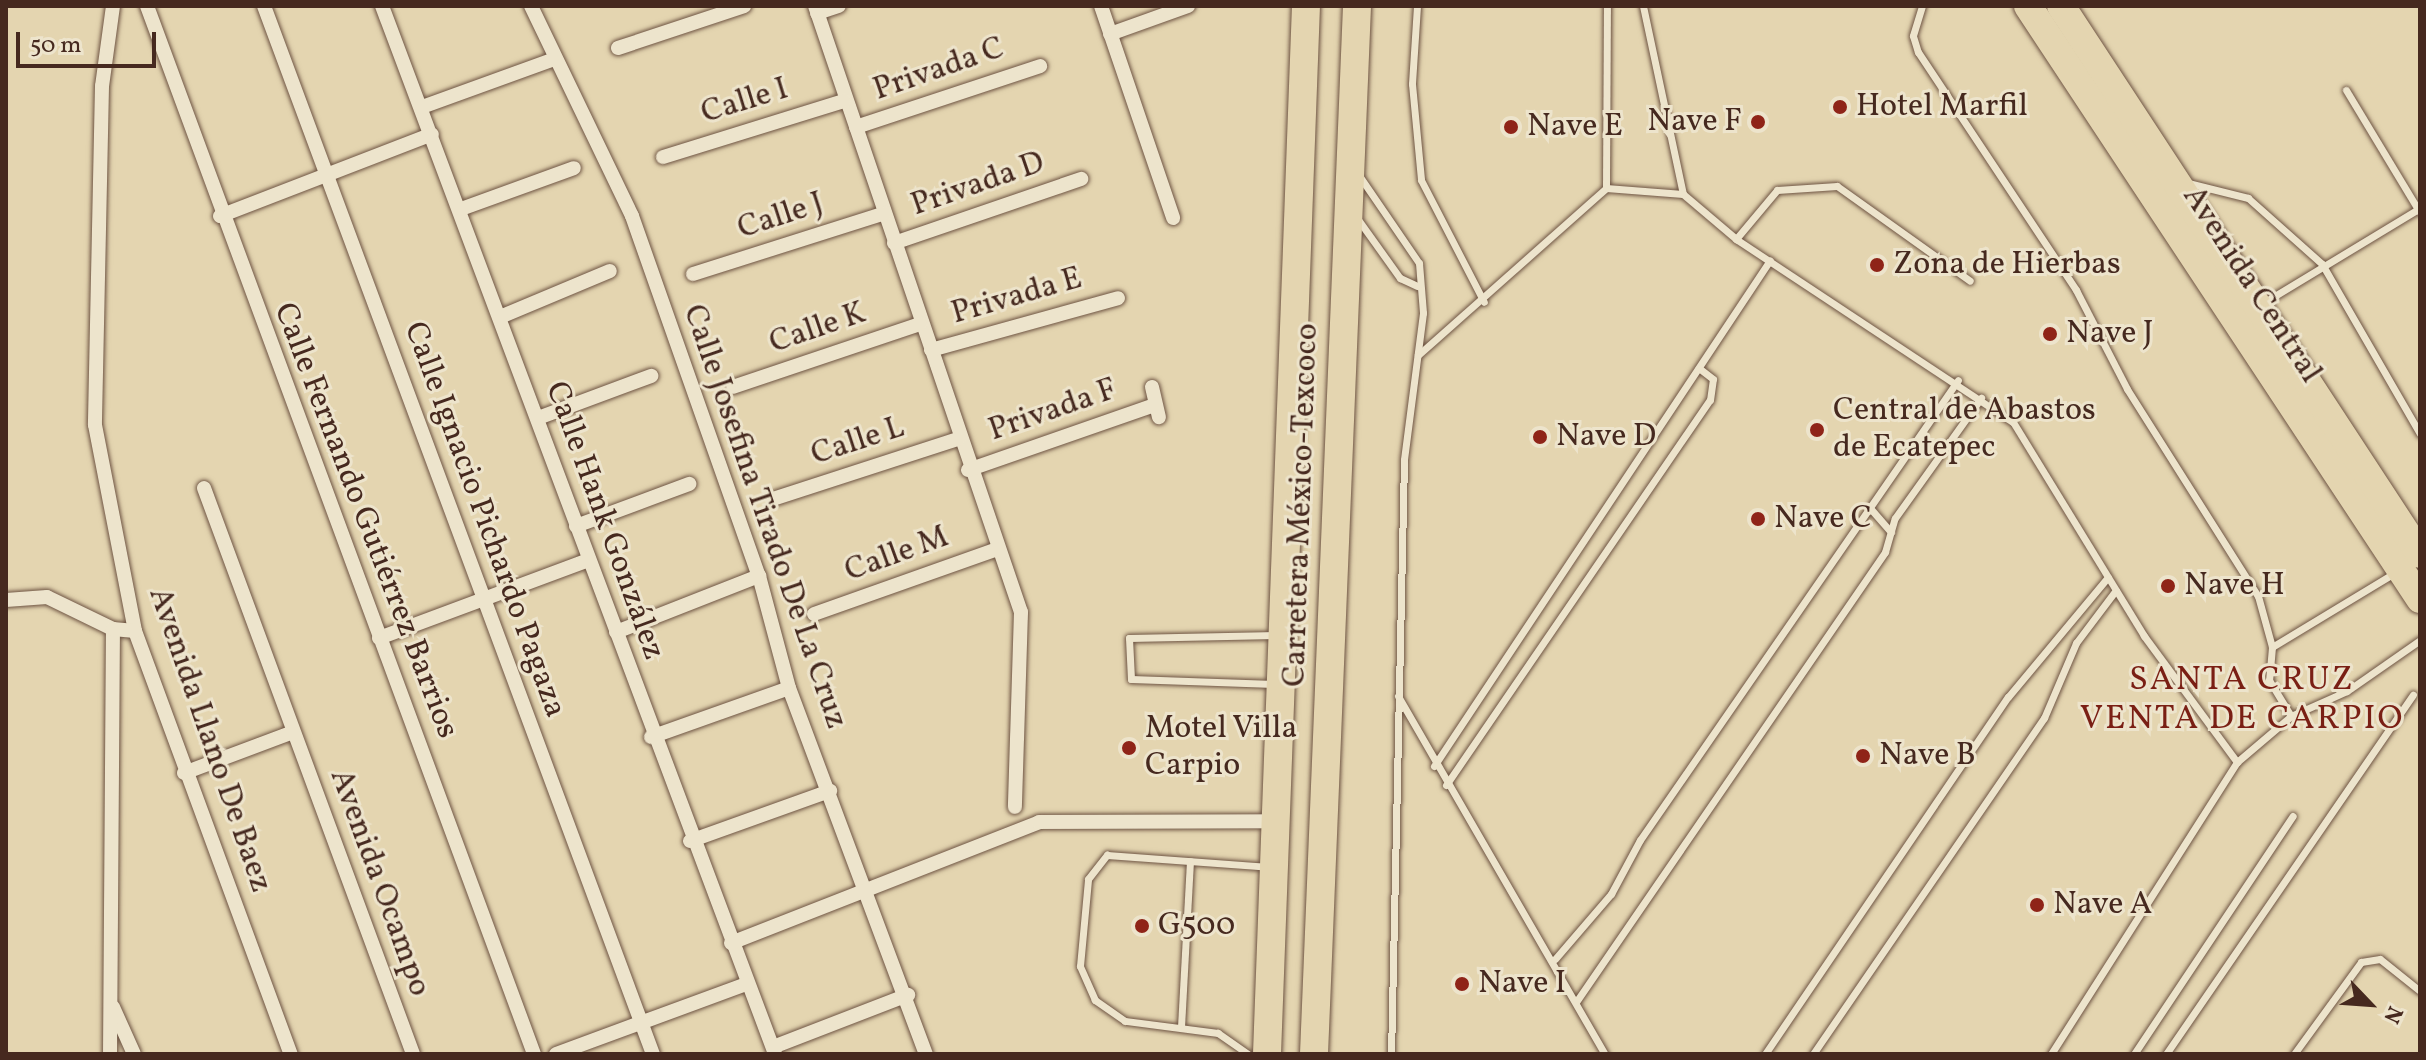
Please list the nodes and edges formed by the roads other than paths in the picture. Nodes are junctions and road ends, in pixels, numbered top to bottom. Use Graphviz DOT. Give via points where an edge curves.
graph roads {
  1 [pos="113,6"];
  2 [pos="147,6"];
  3 [pos="264,6"];
  4 [pos="382,6"];
  5 [pos="531,6"];
  6 [pos="744,6"];
  7 [pos="839,6"];
  8 [pos="1101,6"];
  9 [pos="1188,6"];
  10 [pos="1306,6"];
  11 [pos="1357,6"];
  12 [pos="1417,6"];
  13 [pos="1607,6"];
  14 [pos="1643,6"];
  15 [pos="1922,6"];
  16 [pos="2028,6"];
  17 [pos="2061,6"];
  18 [pos="816,10"];
  19 [pos="1110,34"];
  20 [pos="618,48"];
  21 [pos="552,60"];
  22 [pos="1040,66"];
  23 [pos="2346,90"];
  24 [pos="844,101"];
  25 [pos="422,107"];
  26 [pos="856,127"];
  27 [pos="432,134"];
  28 [pos="663,157"];
  29 [pos="1350,165"];
  30 [pos="574,168"];
  31 [pos="328,176"];
  32 [pos="1081,179"];
  33 [pos="2176,181"];
  34 [pos="1606,188"];
  35 [pos="1683,194"];
  36 [pos="461,209"];
  37 [pos="1349,209"];
  38 [pos="2419,210"];
  39 [pos="885,213"];
  40 [pos="220,216"];
  41 [pos="1173,218"];
  42 [pos="1736,239"];
  43 [pos="894,243"];
  44 [pos="1770,260"];
  45 [pos="2322,264"];
  46 [pos="610,271"];
  47 [pos="693,274"];
  48 [pos="1970,281"];
  49 [pos="1417,286"];
  50 [pos="1118,298"];
  51 [pos="1484,302"];
  52 [pos="2258,306"];
  53 [pos="500,317"];
  54 [pos="920,324"];
  55 [pos="931,350"];
  56 [pos="1418,355"];
  57 [pos="1699,368"];
  58 [pos="651,376"];
  59 [pos="1958,380"];
  60 [pos="733,387"];
  61 [pos="1152,387"];
  62 [pos="1981,398"];
  63 [pos="538,418"];
  64 [pos="2420,434"];
  65 [pos="958,439"];
  66 [pos="968,470"];
  67 [pos="689,484"];
  68 [pos="204,488"];
  69 [pos="776,498"];
  70 [pos="1870,508"];
  71 [pos="576,526"];
  72 [pos="1891,532"];
  73 [pos="998,549"];
  74 [pos="2414,552"];
  75 [pos="589,560"];
  76 [pos="759,576"];
  77 [pos="2108,577"];
  78 [pos="2116,590"];
  79 [pos="2420,599"];
  80 [pos="6,600"];
  81 [pos="483,600"];
  82 [pos="1331,613"];
  83 [pos="814,614"];
  84 [pos="113,629"];
  85 [pos="135,631"];
  86 [pos="616,632"];
  87 [pos="379,638"];
  88 [pos="2420,640"];
  89 [pos="2061,642"];
  90 [pos="2076,643"];
  91 [pos="2272,647"];
  92 [pos="1282,648"];
  93 [pos="1329,659"];
  94 [pos="789,688"];
  95 [pos="2413,695"];
  96 [pos="1398,696"];
  97 [pos="2291,716"];
  98 [pos="293,732"];
  99 [pos="651,737"];
  100 [pos="2237,762"];
  101 [pos="1434,766"];
  102 [pos="184,773"];
  103 [pos="1446,785"];
  104 [pos="830,791"];
  105 [pos="1015,807"];
  106 [pos="2293,816"];
  107 [pos="1276,821"];
  108 [pos="690,841"];
  109 [pos="1190,861"];
  110 [pos="1275,867"];
  111 [pos="868,887"];
  112 [pos="731,943"];
  113 [pos="1555,959"];
  114 [pos="746,984"];
  115 [pos="2420,991"];
  116 [pos="908,995"];
  117 [pos="110,999"];
  118 [pos="1576,1002"];
  119 [pos="641,1023"];
  120 [pos="1181,1027"];
  121 [pos="774,1051"];
  122 [pos="110,1054"];
  123 [pos="134,1054"];
  124 [pos="291,1054"];
  125 [pos="413,1054"];
  126 [pos="534,1054"];
  127 [pos="556,1054"];
  128 [pos="653,1054"];
  129 [pos="926,1054"];
  130 [pos="1248,1054"];
  131 [pos="1267,1054"];
  132 [pos="1314,1054"];
  133 [pos="1391,1054"];
  134 [pos="1605,1054"];
  135 [pos="1765,1054"];
  136 [pos="1813,1054"];
  137 [pos="2051,1054"];
  138 [pos="2134,1054"];
  139 [pos="2166,1054"];
  140 [pos="2294,1054"];
  1 -- 85 [label="street, Avenida Llano De Baez" via="102,86 95,425"];
  2 -- 40 [label="street, Calle Fernando Gutiérrez Barrios"];
  3 -- 31 [label="street, Calle Ignacio Pichardo Pagaza"];
  4 -- 25 [label="street, Calle Hank González"];
  5 -- 21 [label="street, Calle Josefina Tirado De La Cruz"];
  6 -- 20 [label="street"];
  7 -- 18 [label="street"];
  8 -- 19 [label="street"];
  9 -- 19 [label="street"];
  10 -- 92 [label="highway, Carretera México-Texcoco"];
  11 -- 29 [label="highway, Carretera México-Texcoco"];
  12 -- 51 [label="lane" via="1412,84 1421,180"];
  13 -- 34 [label="lane"];
  14 -- 35 [label="lane"];
  15 -- 91 [label="lane" via="1913,36 1918,52 2076,290 2127,389 2224,536 2258,596"];
  16 -- 74 [label="highway, Avenida Central"];
  17 -- 33 [label="highway, Avenida Central"];
  18 -- 24 [label="street"];
  19 -- 41 [label="street"];
  21 -- 25 [label="street"];
  21 -- 76 [label="street, Calle Josefina Tirado De La Cruz" via="632,216"];
  22 -- 26 [label="street, Privada C"];
  23 -- 38 [label="lane"];
  24 -- 26 [label="street"];
  24 -- 28 [label="street, Calle I"];
  25 -- 27 [label="street, Calle Hank González"];
  26 -- 39 [label="street"];
  27 -- 31 [label="street"];
  27 -- 36 [label="street, Calle Hank González"];
  29 -- 37 [label="highway, Carretera México-Texcoco"];
  29 -- 49 [label="lane" via="1401,229 1419,263"];
  30 -- 36 [label="street"];
  31 -- 40 [label="street"];
  31 -- 81 [label="street, Calle Ignacio Pichardo Pagaza"];
  32 -- 43 [label="street, Privada D"];
  33 -- 45 [label="lane" via="2248,198"];
  33 -- 52 [label="highway, Avenida Central"];
  34 -- 35 [label="lane"];
  34 -- 51 [label="lane"];
  35 -- 42 [label="lane"];
  36 -- 53 [label="street, Calle Hank González"];
  37 -- 49 [label="lane" via="1400,278"];
  37 -- 82 [label="highway, Carretera México-Texcoco"];
  38 -- 45 [label="lane"];
  39 -- 43 [label="street"];
  39 -- 47 [label="street, Calle J"];
  40 -- 87 [label="street, Calle Fernando Gutiérrez Barrios"];
  42 -- 44 [label="lane"];
  42 -- 48 [label="lane" via="1777,190 1837,186"];
  43 -- 54 [label="street"];
  44 -- 57 [label="lane"];
  44 -- 59 [label="lane"];
  45 -- 52 [label="lane"];
  45 -- 64 [label="lane"];
  46 -- 53 [label="street"];
  49 -- 56 [label="lane"];
  50 -- 55 [label="street, Privada E"];
  51 -- 56 [label="lane"];
  52 -- 74 [label="highway, Avenida Central"];
  53 -- 63 [label="street, Calle Hank González"];
  54 -- 55 [label="street"];
  54 -- 60 [label="street, Calle K"];
  55 -- 65 [label="street"];
  56 -- 96 [label="lane" via="1404,460"];
  57 -- 101 [label="lane"];
  57 -- 103 [label="lane" via="1713,379 1710,400"];
  58 -- 63 [label="street"];
  59 -- 62 [label="lane"];
  59 -- 70 [label="lane"];
  61 -- 66 [label="street, Privada F" via="1157,411"];
  62 -- 72 [label="lane"];
  62 -- 77 [label="lane" via="2013,422"];
  63 -- 71 [label="street, Calle Hank González"];
  65 -- 66 [label="street"];
  65 -- 69 [label="street, Calle L"];
  66 -- 73 [label="street"];
  67 -- 71 [label="street"];
  68 -- 98 [label="street, Avenida Ocampo"];
  70 -- 72 [label="lane"];
  70 -- 113 [label="lane" via="1640,840 1611,894"];
  71 -- 75 [label="street, Calle Hank González"];
  72 -- 118 [label="lane" via="1885,552"];
  73 -- 83 [label="street, Calle M"];
  73 -- 105 [label="street" via="1022,627"];
  74 -- 79 [label="highway, Avenida Central"];
  74 -- 91 [label="lane"];
  75 -- 81 [label="street"];
  75 -- 86 [label="street, Calle Hank González"];
  76 -- 86 [label="street"];
  76 -- 94 [label="street, Calle Josefina Tirado De La Cruz"];
  77 -- 78 [label="lane"];
  77 -- 89 [label="lane"];
  78 -- 90 [label="lane"];
  78 -- 100 [label="lane"];
  80 -- 84 [label="street" via="47,597"];
  81 -- 87 [label="street"];
  81 -- 119 [label="street, Calle Ignacio Pichardo Pagaza"];
  82 -- 92 [label="highway"];
  82 -- 93 [label="highway, Carretera México-Texcoco"];
  84 -- 85 [label="street"];
  84 -- 117 [label="street"];
  85 -- 102 [label="street, Avenida Llano De Baez"];
  86 -- 99 [label="street, Calle Hank González"];
  87 -- 126 [label="street, Calle Fernando Gutiérrez Barrios"];
  88 -- 97 [label="lane" via="2347,691"];
  89 -- 90 [label="lane"];
  89 -- 135 [label="lane" via="1958,767"];
  90 -- 136 [label="lane" via="2044,718"];
  91 -- 97 [label="lane" via="2269,680"];
  92 -- 92 [label="lane" via="1132,634 1127,676"];
  92 -- 93 [label="highway" via="1304,645"];
  92 -- 107 [label="highway, Carretera México-Texcoco"];
  93 -- 132 [label="highway, Carretera México-Texcoco"];
  94 -- 99 [label="street"];
  94 -- 104 [label="street, Calle Josefina Tirado De La Cruz"];
  95 -- 139 [label="lane"];
  96 -- 101 [label="lane"];
  96 -- 133 [label="lane"];
  97 -- 100 [label="lane"];
  98 -- 102 [label="street"];
  98 -- 125 [label="street, Avenida Ocampo"];
  99 -- 108 [label="street, Calle Hank González"];
  100 -- 137 [label="lane"];
  101 -- 103 [label="lane"];
  102 -- 124 [label="street, Avenida Llano De Baez"];
  103 -- 113 [label="lane"];
  104 -- 108 [label="street"];
  104 -- 111 [label="street, Calle Josefina Tirado De La Cruz"];
  106 -- 138 [label="lane"];
  107 -- 110 [label="highway, Carretera México-Texcoco"];
  107 -- 111 [label="street" via="1039,822"];
  108 -- 112 [label="street, Calle Hank González"];
  109 -- 110 [label="lane"];
  109 -- 120 [label="lane"];
  109 -- 120 [label="lane" via="1107,855 1097,862 1088,879 1080,966 1095,1000 1114,1016"];
  110 -- 131 [label="highway, Carretera México-Texcoco"];
  111 -- 112 [label="street"];
  111 -- 116 [label="street, Calle Josefina Tirado De La Cruz"];
  112 -- 114 [label="street, Calle Hank González"];
  113 -- 118 [label="lane"];
  114 -- 119 [label="street"];
  114 -- 121 [label="street, Calle Hank González"];
  115 -- 140 [label="lane" via="2380,959 2361,962"];
  116 -- 121 [label="street"];
  116 -- 129 [label="street, Calle Josefina Tirado De La Cruz"];
  117 -- 122 [label="street"];
  117 -- 123 [label="street"];
  118 -- 134 [label="lane"];
  119 -- 127 [label="street"];
  119 -- 128 [label="street, Calle Ignacio Pichardo Pagaza"];
  120 -- 130 [label="lane" via="1218,1033"];
}
